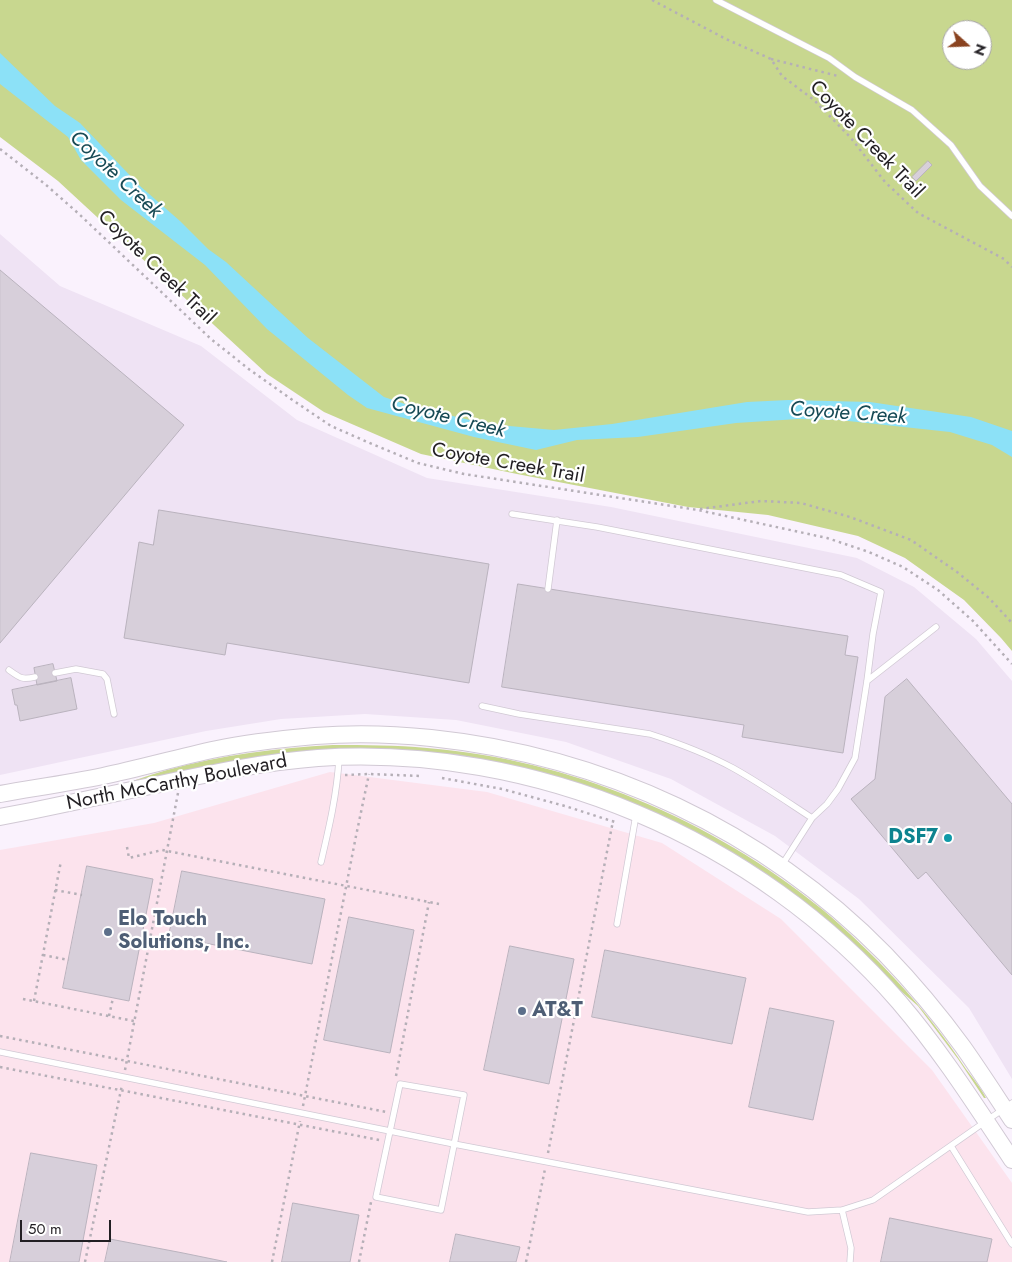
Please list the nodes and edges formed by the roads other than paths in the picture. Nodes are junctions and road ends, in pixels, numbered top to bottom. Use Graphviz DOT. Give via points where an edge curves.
graph roads {
  1 [pos="716,0"];
  2 [pos="1012,216"];
  3 [pos="512,514"];
  4 [pos="557,520"];
  5 [pos="548,589"];
  6 [pos="936,627"];
  7 [pos="9,670"];
  8 [pos="55,673"];
  9 [pos="35,677"];
  10 [pos="867,681"];
  11 [pos="482,706"];
  12 [pos="114,714"];
  13 [pos="339,758"];
  14 [pos="0,794"];
  15 [pos="0,817"];
  16 [pos="812,818"];
  17 [pos="635,820"];
  18 [pos="321,862"];
  19 [pos="781,866"];
  20 [pos="617,924"];
  21 [pos="0,1052"];
  22 [pos="1009,1110"];
  23 [pos="985,1120"];
  24 [pos="391,1131"];
  25 [pos="454,1144"];
  26 [pos="951,1146"];
  27 [pos="1012,1160"];
  28 [pos="842,1210"];
  29 [pos="1012,1244"];
  30 [pos="850,1262"];
  1 -- 2 [label="lane" via="829,58 912,110 951,145 980,186"];
  3 -- 4 [label="lane"];
  4 -- 5 [label="lane"];
  4 -- 10 [label="lane" via="840,575 882,592"];
  6 -- 10 [label="lane"];
  7 -- 9 [label="lane" via="22,679"];
  8 -- 12 [label="lane" via="76,669 106,676"];
  10 -- 16 [label="lane" via="855,758 838,789"];
  11 -- 16 [label="lane" via="650,734 671,741 733,768"];
  13 -- 15 [label="main road, North McCarthy Boulevard" via="223,770"];
  13 -- 17 [label="main road, North McCarthy Boulevard" via="413,759 495,770 593,796"];
  13 -- 18 [label="lane"];
  14 -- 19 [label="main road, North McCarthy Boulevard" via="104,776 219,748 266,741 357,735 461,741 557,761 642,790 689,812"];
  16 -- 19 [label="lane"];
  17 -- 20 [label="lane"];
  17 -- 23 [label="main road, North McCarthy Boulevard" via="690,838 743,868 840,942 922,1031"];
  19 -- 22 [label="main road, North McCarthy Boulevard" via="855,926 903,973 940,1016"];
  21 -- 24 [label="lane"];
  22 -- 23 [label="lane"];
  23 -- 26 [label="lane"];
  23 -- 27 [label="main road, North McCarthy Boulevard"];
  24 -- 25 [label="lane"];
  24 -- 25 [label="lane" via="400,1084 464,1095"];
  24 -- 25 [label="lane" via="376,1197 441,1210"];
  25 -- 28 [label="lane" via="808,1212"];
  26 -- 28 [label="lane" via="874,1200"];
  26 -- 29 [label="lane"];
  28 -- 30 [label="lane" via="851,1248"];
}
